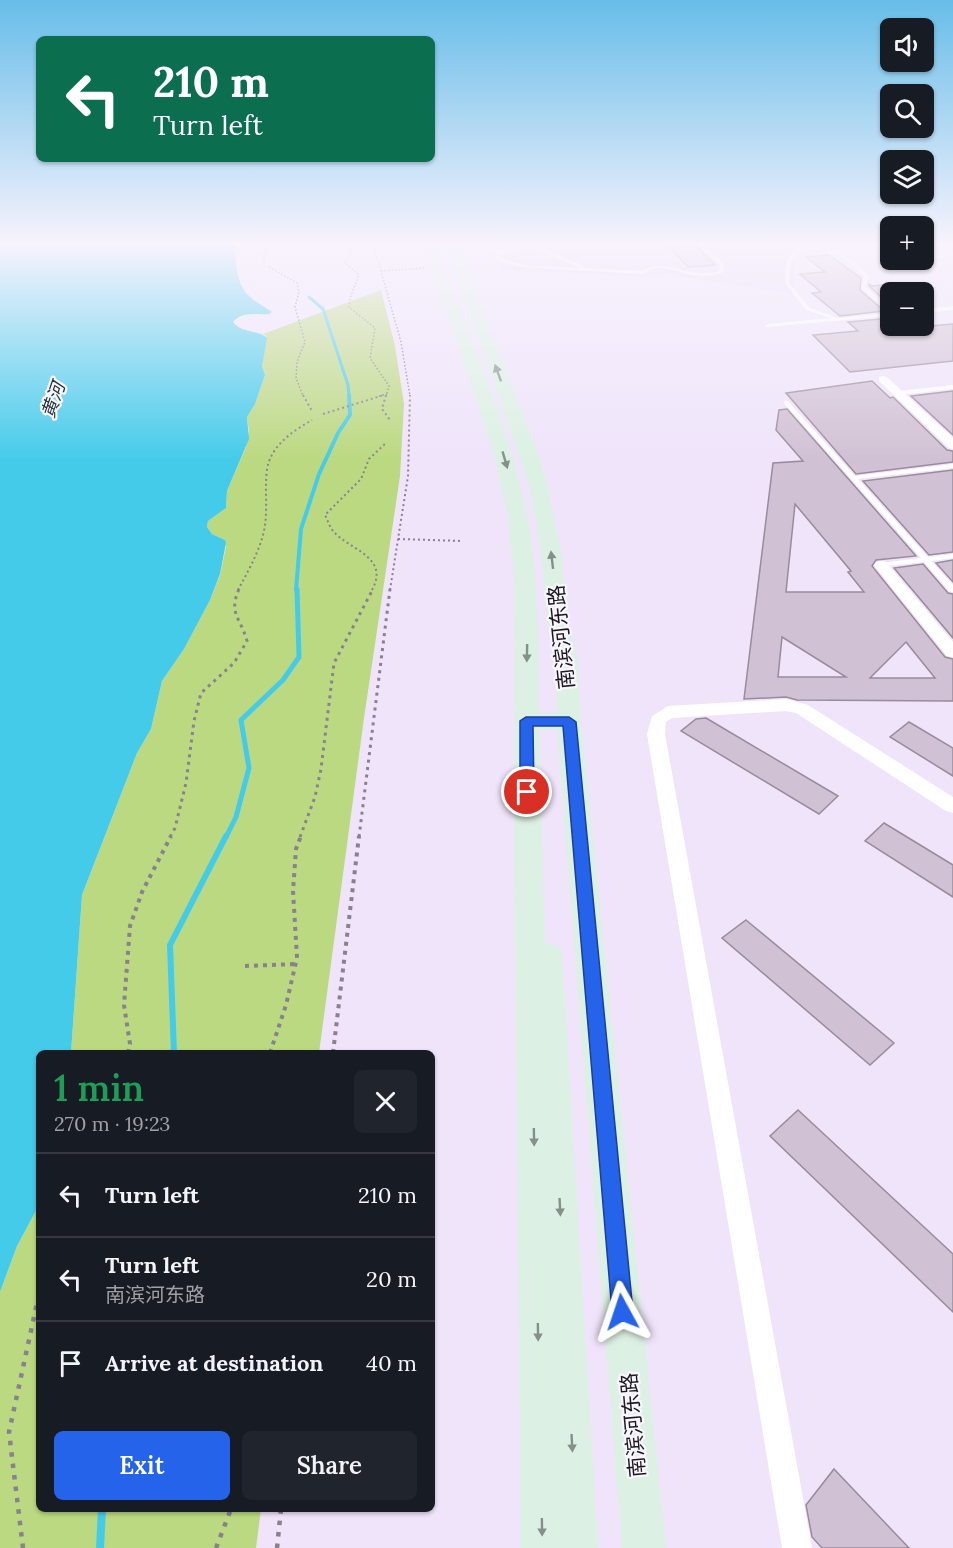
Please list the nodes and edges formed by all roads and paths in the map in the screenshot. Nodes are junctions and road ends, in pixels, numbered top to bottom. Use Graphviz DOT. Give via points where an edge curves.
graph roads {
  1 [pos="297,315"];
  2 [pos="359,315"];
  3 [pos="393,315"];
  4 [pos="455,315"];
  5 [pos="477,315"];
  6 [pos="826,315"];
  7 [pos="871,315"];
  8 [pos="837,319"];
  9 [pos="768,326"];
  10 [pos="883,379"];
  11 [pos="953,387"];
  12 [pos="898,393"];
  13 [pos="387,394"];
  14 [pos="786,402"];
  15 [pos="312,411"];
  16 [pos="323,414"];
  17 [pos="312,420"];
  18 [pos="390,420"];
  19 [pos="387,442"];
  20 [pos="953,445"];
  21 [pos="953,466"];
  22 [pos="853,478"];
  23 [pos="398,539"];
  24 [pos="463,541"];
  25 [pos="953,556"];
  26 [pos="927,560"];
  27 [pos="881,565"];
  28 [pos="953,590"];
  29 [pos="953,652"];
  30 [pos="526,721"];
  31 [pos="569,722"];
  32 [pos="953,806"];
  33 [pos="527,815"];
  34 [pos="296,964"];
  35 [pos="245,966"];
  36 [pos="129,1050"];
  37 [pos="271,1050"];
  38 [pos="333,1050"];
  39 [pos="36,1308"];
  40 [pos="230,1512"];
  41 [pos="281,1512"];
  42 [pos="23,1548"];
  43 [pos="216,1548"];
  44 [pos="277,1548"];
  45 [pos="543,1548"];
  46 [pos="576,1548"];
  47 [pos="644,1548"];
  48 [pos="797,1548"];
  1 -- 15 [label="path" via="305,342 294,376"];
  2 -- 13 [label="path" via="375,328 370,358 389,386"];
  3 -- 23 [label="path" via="411,403 408,476"];
  4 -- 30 [label="main road, 南滨河东路, one-way" via="501,448 518,518 526,586"];
  31 -- 5 [label="main road, 南滨河东路, one-way" via="567,662 540,495 529,454"];
  6 -- 8 [label="lane"];
  7 -- 8 [label="lane"];
  8 -- 9 [label="lane"];
  10 -- 12 [label="street"];
  11 -- 12 [label="lane"];
  12 -- 20 [label="street"];
  13 -- 16 [label="path"];
  13 -- 18 [label="path" via="382,409"];
  14 -- 22 [label="lane"];
  17 -- 36 [label="path" via="278,446 267,469 268,509 263,537 235,598 234,614 247,641 234,663 201,693 175,828 142,892 130,927 123,1005"];
  19 -- 34 [label="path" via="369,459 361,479 325,515 335,534 371,559 376,583 334,663 321,769 296,849 292,891"];
  21 -- 22 [label="lane"];
  22 -- 26 [label="lane"];
  23 -- 24 [label="path"];
  23 -- 38 [label="path"];
  25 -- 26 [label="lane"];
  26 -- 27 [label="lane"];
  26 -- 28 [label="lane"];
  27 -- 29 [label="street"];
  30 -- 31 [label="main road"];
  30 -- 33 [label="main road, 南滨河东路"];
  31 -- 47 [label="main road, 南滨河东路"];
  32 -- 48 [label="street" via="802,709 786,705 668,712 658,720 656,734"];
  33 -- 45 [label="main road, 南滨河东路, one-way"];
  33 -- 46 [label="main road, one-way" via="543,875"];
  34 -- 35 [label="path"];
  34 -- 37 [label="path"];
  39 -- 42 [label="path" via="9,1432"];
  40 -- 43 [label="path"];
  41 -- 44 [label="path"];
}
